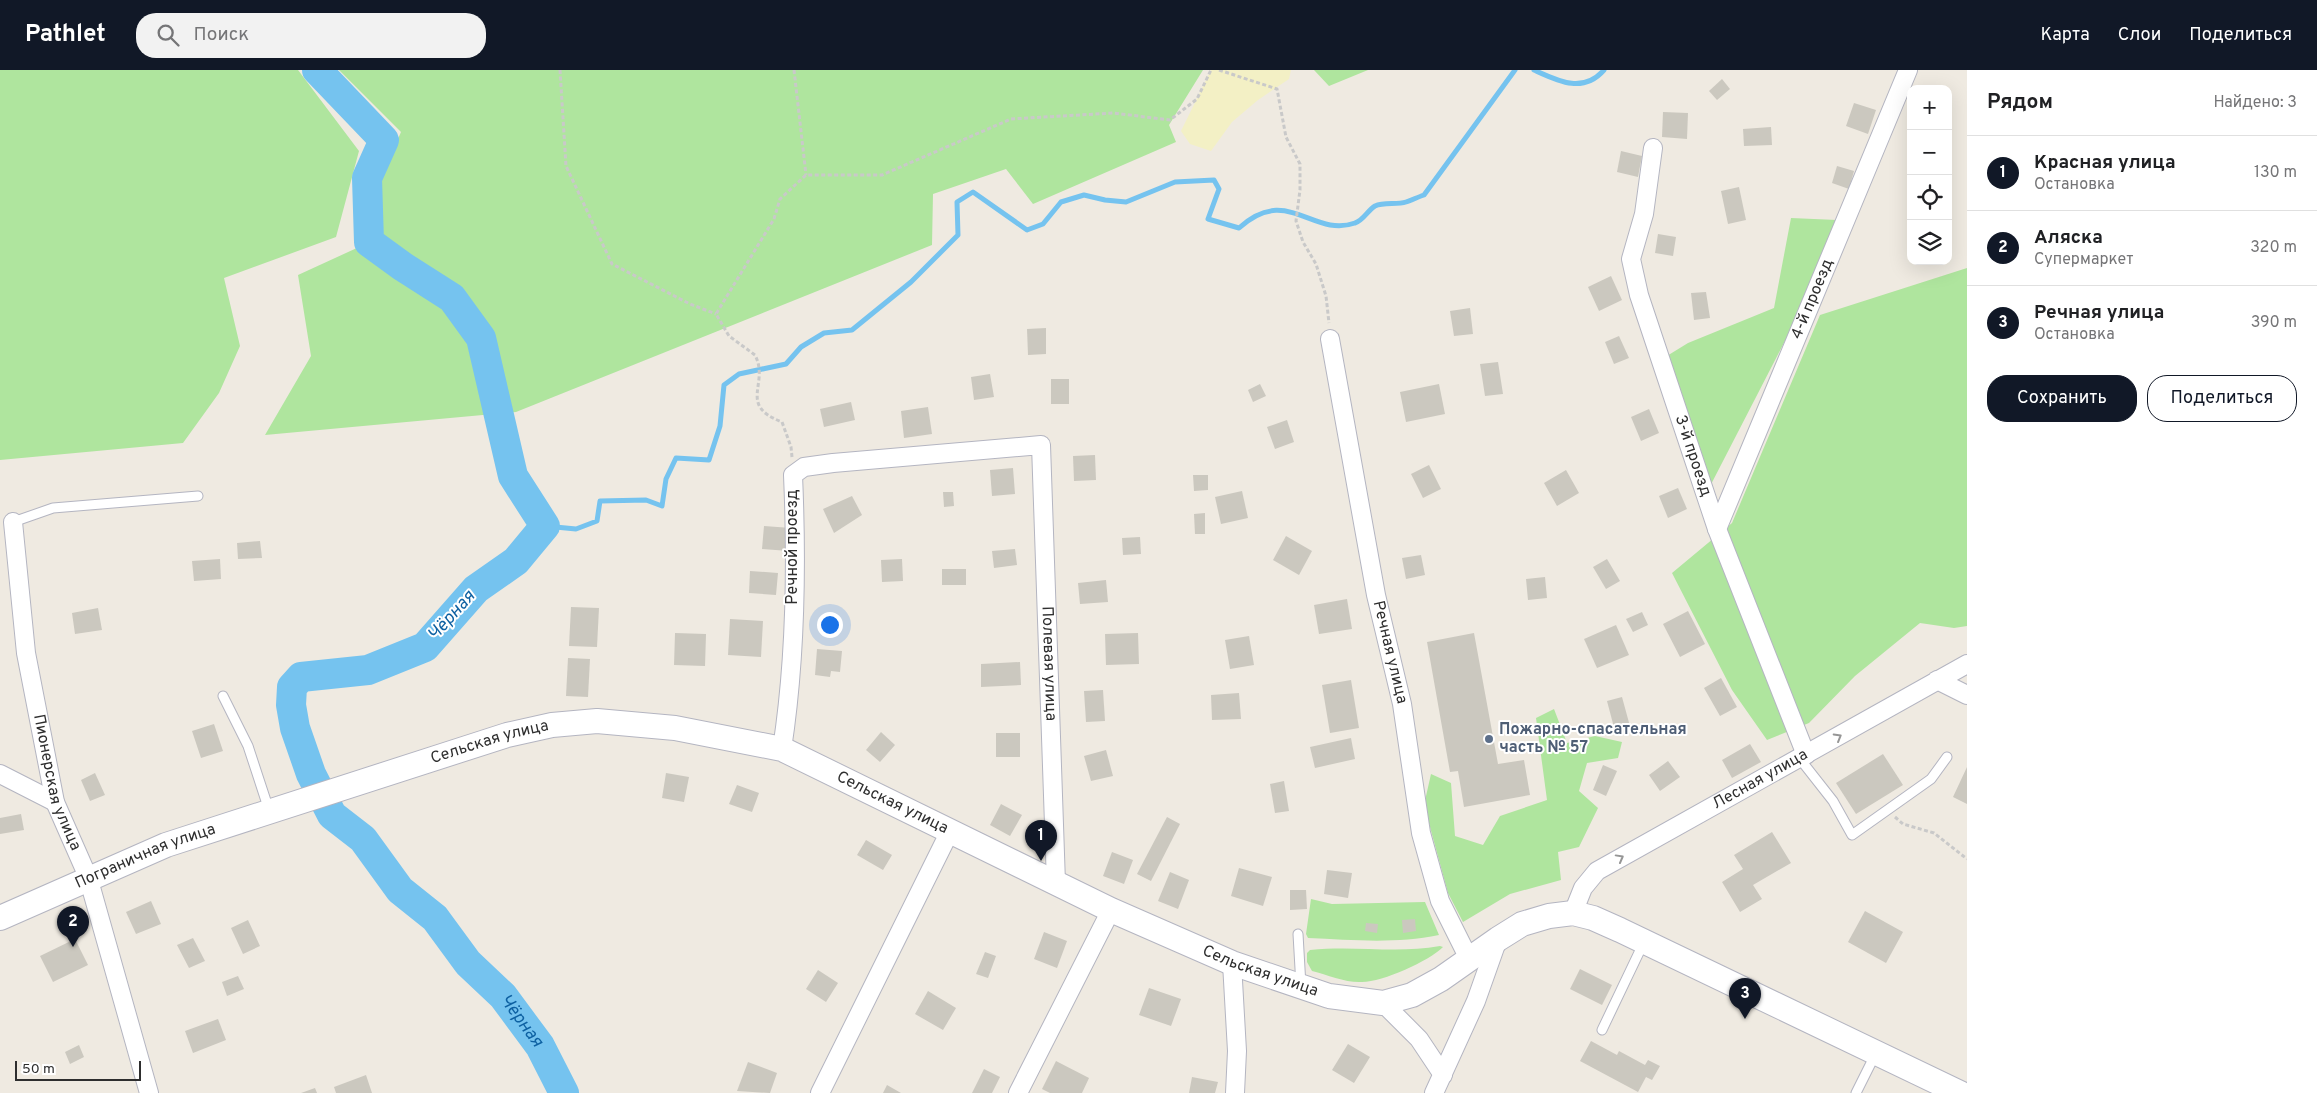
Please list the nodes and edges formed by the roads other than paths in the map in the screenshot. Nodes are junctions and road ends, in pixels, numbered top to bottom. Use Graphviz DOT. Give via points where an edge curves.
graph roads {
  1 [pos="1908,70"];
  2 [pos="1653,148"];
  3 [pos="1330,338"];
  4 [pos="1040,444"];
  5 [pos="198,496"];
  6 [pos="12,522"];
  7 [pos="1718,529"];
  8 [pos="1967,664"];
  9 [pos="1938,680"];
  10 [pos="1967,695"];
  11 [pos="223,696"];
  12 [pos="782,748"];
  13 [pos="1803,757"];
  14 [pos="1947,757"];
  15 [pos="0,774"];
  16 [pos="55,802"];
  17 [pos="292,803"];
  18 [pos="269,810"];
  19 [pos="950,831"];
  20 [pos="88,877"];
  21 [pos="1056,883"];
  22 [pos="1111,910"];
  23 [pos="1573,913"];
  24 [pos="0,918"];
  25 [pos="1298,934"];
  26 [pos="1498,939"];
  27 [pos="1644,941"];
  28 [pos="1470,959"];
  29 [pos="1232,963"];
  30 [pos="1301,988"];
  31 [pos="1383,1003"];
  32 [pos="1602,1030"];
  33 [pos="1876,1053"];
  34 [pos="1443,1075"];
  35 [pos="149,1093"];
  36 [pos="820,1093"];
  37 [pos="1018,1093"];
  38 [pos="1235,1093"];
  39 [pos="1434,1093"];
  40 [pos="1856,1093"];
  41 [pos="1960,1093"];
  1 -- 7 [label="street, 4-й проезд"];
  2 -- 7 [label="street, 3-й проезд" via="1644,214 1631,259 1638,295"];
  3 -- 28 [label="street, Речная улица" via="1376,595 1402,704 1421,833 1440,901"];
  4 -- 12 [label="street, Речной проезд" via="833,463 804,468 793,475 796,552 790,700"];
  4 -- 21 [label="street, Полевая улица"];
  5 -- 6 [label="lane" via="52,508"];
  6 -- 16 [label="street, Пионерская улица" via="26,654"];
  7 -- 13 [label="street, 3-й проезд"];
  8 -- 9 [label="street, Лесная улица"];
  9 -- 10 [label="street"];
  13 -- 9 [label="street, Лесная улица, one-way"];
  11 -- 18 [label="lane" via="248,746"];
  12 -- 17 [label="main road, Сельская улица" via="675,728 597,721 552,725 507,735"];
  12 -- 19 [label="main road, Сельская улица"];
  13 -- 14 [label="lane" via="1852,835 1932,779"];
  23 -- 13 [label="street, Лесная улица, one-way" via="1583,888 1597,871"];
  15 -- 16 [label="street"];
  16 -- 20 [label="street, Пионерская улица"];
  17 -- 18 [label="main road, Пограничная улица"];
  18 -- 20 [label="main road, Пограничная улица" via="166,845"];
  19 -- 21 [label="main road, Сельская улица"];
  19 -- 36 [label="street"];
  20 -- 24 [label="main road, Пограничная улица"];
  20 -- 35 [label="street, Пионерская улица"];
  21 -- 22 [label="main road, Сельская улица"];
  22 -- 29 [label="main road, Сельская улица"];
  22 -- 37 [label="street"];
  23 -- 26 [label="main road" via="1522,924"];
  23 -- 27 [label="main road" via="1593,918"];
  25 -- 30 [label="lane"];
  26 -- 28 [label="main road"];
  26 -- 34 [label="street" via="1476,1001"];
  27 -- 32 [label="lane"];
  27 -- 33 [label="main road"];
  28 -- 31 [label="main road" via="1419,991"];
  29 -- 30 [label="main road, Сельская улица"];
  29 -- 38 [label="street" via="1237,1051"];
  30 -- 31 [label="main road, Сельская улица" via="1329,996"];
  31 -- 34 [label="street" via="1419,1039"];
  33 -- 40 [label="lane"];
  33 -- 41 [label="main road"];
  34 -- 39 [label="street"];
}
